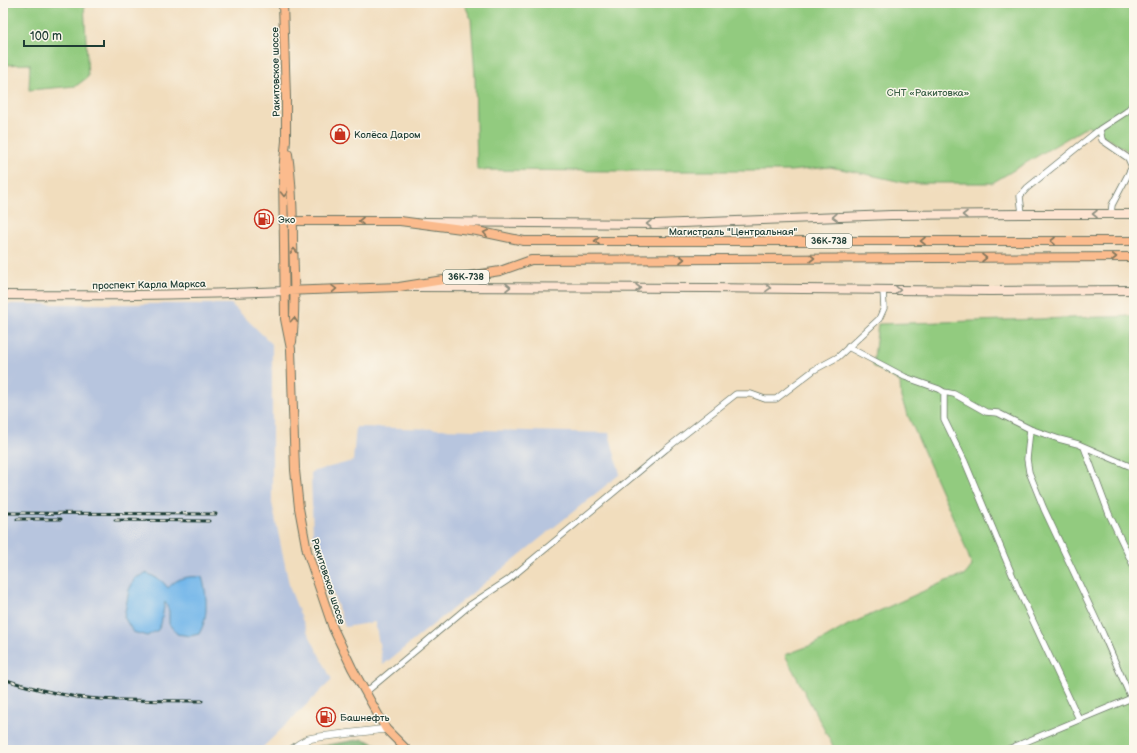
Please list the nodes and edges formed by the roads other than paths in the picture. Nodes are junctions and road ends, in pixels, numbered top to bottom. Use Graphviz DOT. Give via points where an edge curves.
graph roads {
  1 [pos="283,3"];
  2 [pos="1134,103"];
  3 [pos="1100,129"];
  4 [pos="286,141"];
  5 [pos="1022,214"];
  6 [pos="1111,214"];
  7 [pos="1134,214"];
  8 [pos="400,221"];
  9 [pos="284,222"];
  10 [pos="293,222"];
  11 [pos="1134,241"];
  12 [pos="1134,257"];
  13 [pos="399,287"];
  14 [pos="295,290"];
  15 [pos="883,290"];
  16 [pos="1134,290"];
  17 [pos="284,291"];
  18 [pos="3,295"];
  19 [pos="848,347"];
  20 [pos="291,349"];
  21 [pos="944,392"];
  22 [pos="1030,429"];
  23 [pos="1084,447"];
  24 [pos="1134,468"];
  25 [pos="1134,567"];
  26 [pos="366,692"];
  27 [pos="1132,697"];
  28 [pos="1078,719"];
  29 [pos="386,729"];
  30 [pos="291,750"];
  31 [pos="407,750"];
  32 [pos="1006,750"];
  1 -- 4 [label="main road, Ракитовское шоссе"];
  2 -- 3 [label="street" via="1126,112"];
  3 -- 5 [label="street" via="1027,188 1020,196"];
  3 -- 6 [label="street" via="1102,140 1128,158 1132,167 1112,205"];
  4 -- 9 [label="main road, Ракитовское шоссе, one-way" via="283,171"];
  4 -- 10 [label="main road, Ракитовское шоссе"];
  6 -- 5 [label="main road, one-way"];
  5 -- 8 [label="main road, one-way" via="891,215 656,224"];
  6 -- 7 [label="main road"];
  8 -- 10 [label="main road, 36К-738, one-way"];
  11 -- 8 [label="main road, Магистраль \"Центральная\" / 36К-738, one-way" via="524,241 477,231"];
  9 -- 10 [label="main road, 36К-738"];
  9 -- 17 [label="main road, Ракитовское шоссе"];
  14 -- 10 [label="main road, Ракитовское шоссе, one-way"];
  13 -- 12 [label="main road, 36К-738, one-way" via="500,271 531,260"];
  14 -- 13 [label="main road, 36К-738, one-way"];
  13 -- 15 [label="main road, one-way"];
  14 -- 17 [label="main road, проспект Карла Маркса"];
  20 -- 14 [label="main road, Ракитовское шоссе, one-way" via="295,320"];
  15 -- 16 [label="main road, one-way"];
  15 -- 19 [label="street" via="884,308 880,319"];
  17 -- 18 [label="main road, проспект Карла Маркса"];
  17 -- 20 [label="main road, Ракитовское шоссе" via="285,319"];
  19 -- 21 [label="street" via="904,377"];
  19 -- 26 [label="street" via="838,357 814,370 776,399 736,394 508,580 470,605"];
  20 -- 26 [label="main road, Ракитовское шоссе" via="295,470 307,551 333,628"];
  21 -- 22 [label="street" via="954,394 986,412 998,413"];
  21 -- 28 [label="street" via="944,420"];
  22 -- 23 [label="street"];
  22 -- 27 [label="street" via="1027,459 1029,472"];
  23 -- 24 [label="street"];
  23 -- 25 [label="street" via="1108,514"];
  26 -- 29 [label="main road, Ракитовское шоссе"];
  27 -- 28 [label="street"];
  28 -- 32 [label="street"];
  29 -- 30 [label="street" via="319,736"];
  29 -- 31 [label="main road, Ракитовское шоссе"];
}
